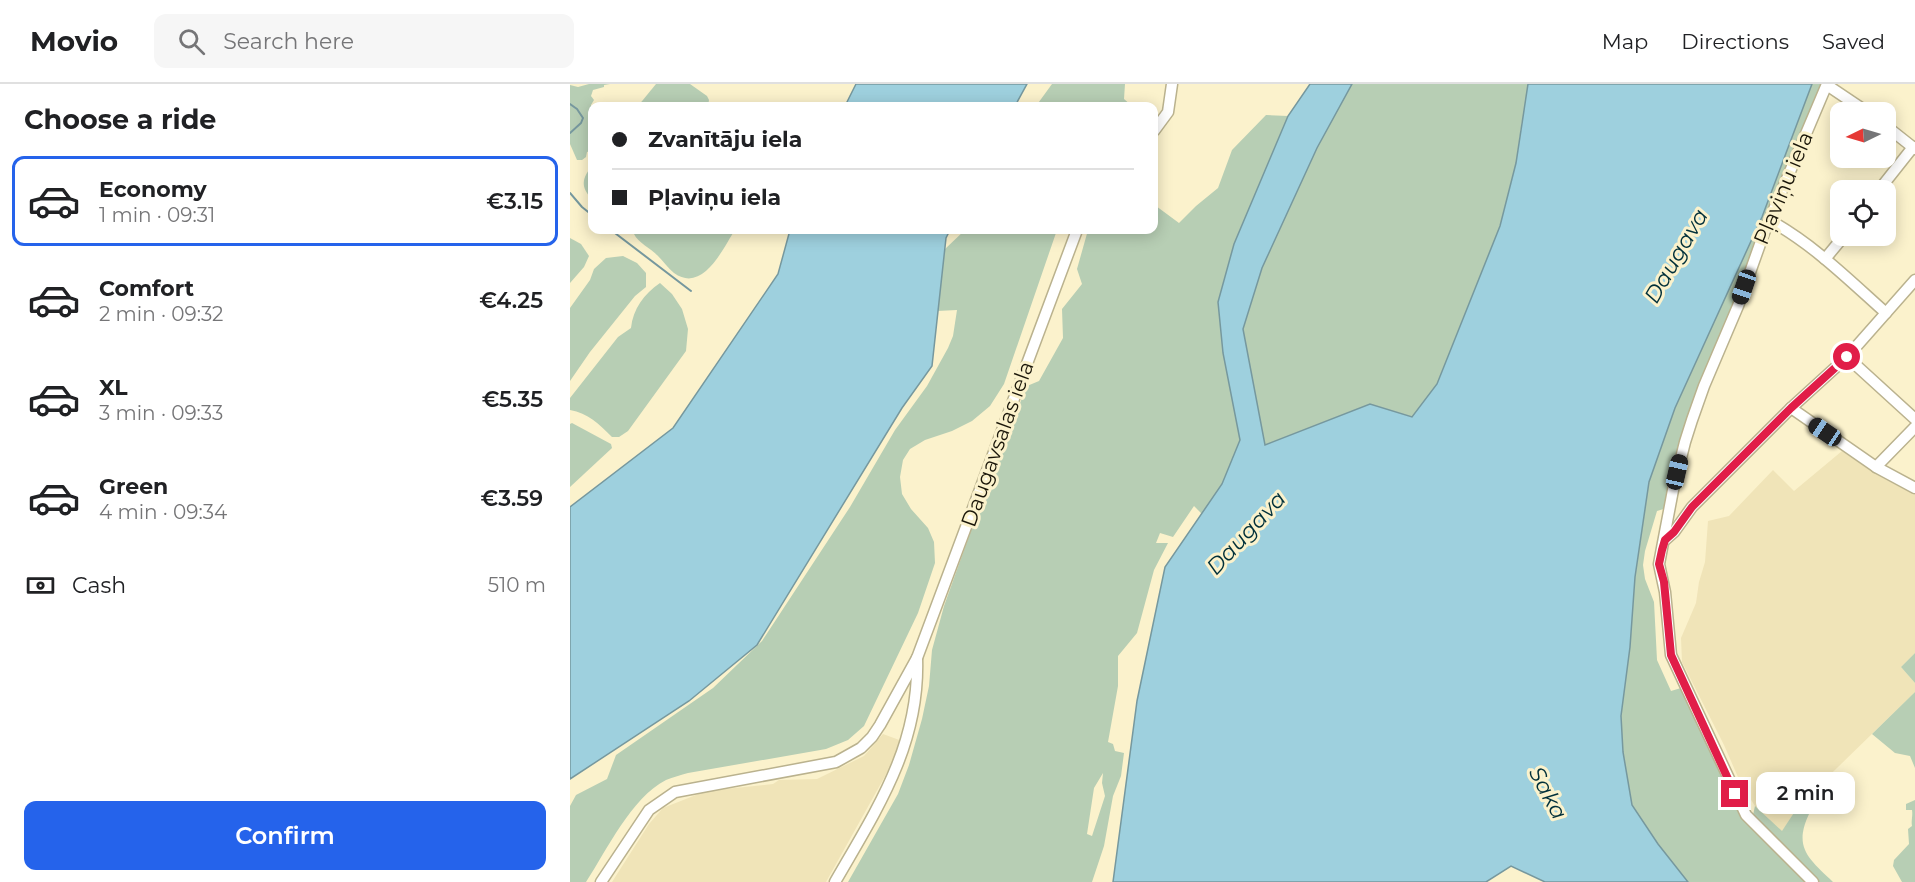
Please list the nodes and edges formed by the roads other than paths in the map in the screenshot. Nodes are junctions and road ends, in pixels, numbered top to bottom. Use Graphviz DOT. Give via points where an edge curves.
graph roads {
  1 [pos="1172,84"];
  2 [pos="1827,84"];
  3 [pos="1853,102"];
  4 [pos="1158,126"];
  5 [pos="1896,134"];
  6 [pos="1914,148"];
  7 [pos="1887,180"];
  8 [pos="1769,220"];
  9 [pos="1792,232"];
  10 [pos="1764,233"];
  11 [pos="1076,234"];
  12 [pos="1836,246"];
  13 [pos="1825,259"];
  14 [pos="1915,280"];
  15 [pos="1886,313"];
  16 [pos="1847,357"];
  17 [pos="1791,408"];
  18 [pos="1915,419"];
  19 [pos="1915,427"];
  20 [pos="1876,467"];
  21 [pos="1915,488"];
  22 [pos="1665,540"];
  23 [pos="917,658"];
  24 [pos="601,882"];
  25 [pos="835,882"];
  26 [pos="1813,882"];
  1 -- 4 [label="street" via="1168,112"];
  2 -- 3 [label="street"];
  2 -- 8 [label="street, Pļaviņu iela"];
  5 -- 6 [label="street"];
  6 -- 7 [label="street"];
  8 -- 9 [label="street"];
  8 -- 10 [label="street, Pļaviņu iela"];
  9 -- 10 [label="street"];
  9 -- 13 [label="street"];
  10 -- 22 [label="street, Pļaviņu iela" via="1684,442"];
  11 -- 23 [label="street, Daugavsalas iela"];
  12 -- 13 [label="street"];
  13 -- 15 [label="street"];
  14 -- 15 [label="street"];
  15 -- 16 [label="street"];
  16 -- 17 [label="street"];
  16 -- 18 [label="street"];
  17 -- 20 [label="street"];
  17 -- 22 [label="street" via="1692,507"];
  19 -- 20 [label="street"];
  20 -- 21 [label="street"];
  22 -- 26 [label="street, Pļaviņu iela" via="1659,564 1675,667 1746,815"];
  23 -- 24 [label="street, Daugavsalas iela" via="880,725 861,748 836,762 675,792 649,810"];
  23 -- 25 [label="street, Daugavsalas iela" via="914,706 900,760"];
}
